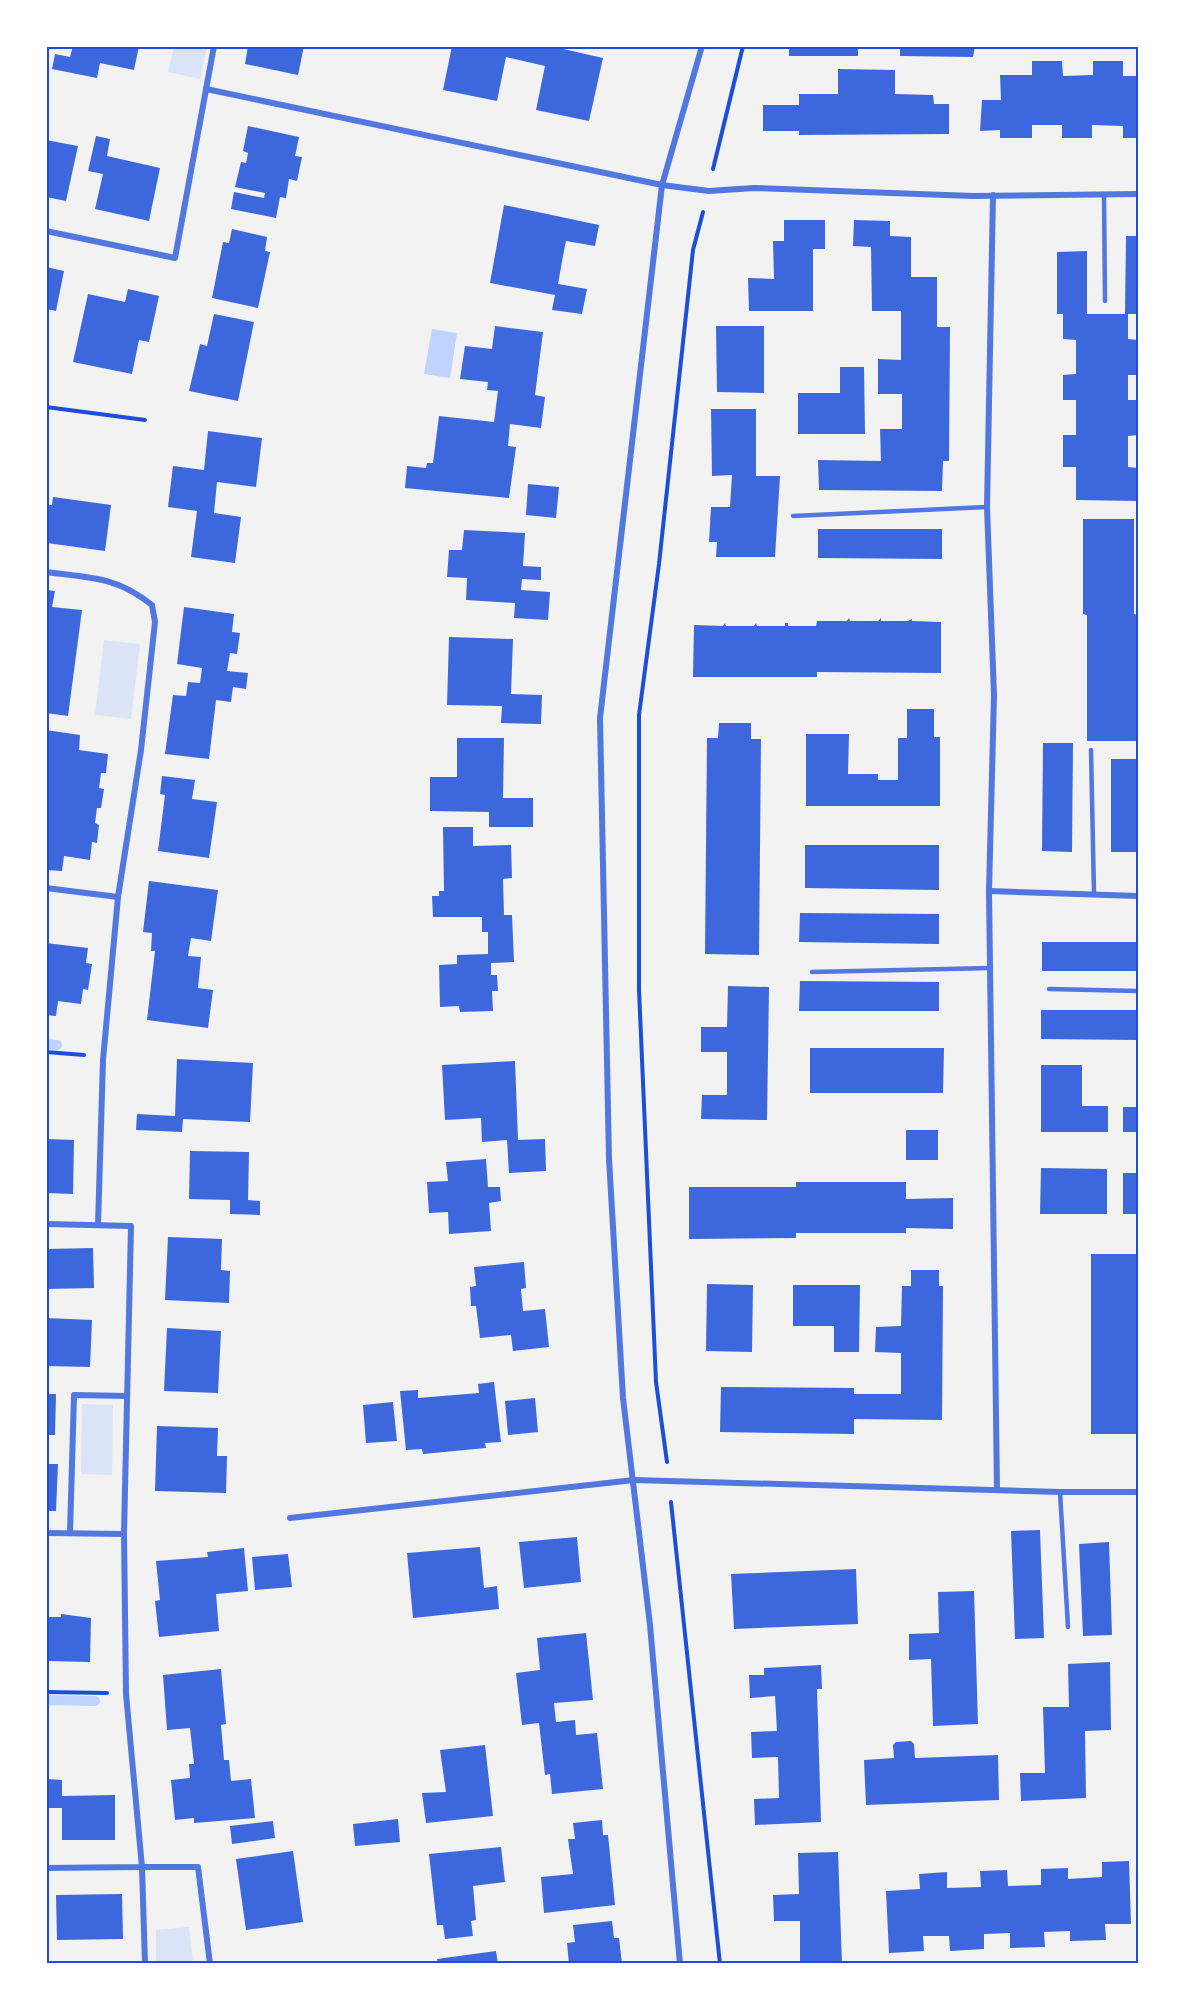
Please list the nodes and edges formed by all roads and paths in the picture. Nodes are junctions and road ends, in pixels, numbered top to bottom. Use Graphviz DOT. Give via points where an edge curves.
graph roads {
  1 [pos="214,46"];
  2 [pos="702,46"];
  3 [pos="743,46"];
  4 [pos="206,89"];
  5 [pos="662,185"];
  6 [pos="708,191"];
  7 [pos="1104,194"];
  8 [pos="1138,194"];
  9 [pos="993,195"];
  10 [pos="46,231"];
  11 [pos="1106,301"];
  12 [pos="46,407"];
  13 [pos="145,420"];
  14 [pos="987,507"];
  15 [pos="794,516"];
  16 [pos="46,572"];
  17 [pos="1091,750"];
  18 [pos="46,888"];
  19 [pos="989,891"];
  20 [pos="1094,893"];
  21 [pos="1138,896"];
  22 [pos="118,897"];
  23 [pos="991,968"];
  24 [pos="812,972"];
  25 [pos="1049,989"];
  26 [pos="1138,991"];
  27 [pos="46,1052"];
  28 [pos="103,1056"];
  29 [pos="46,1224"];
  30 [pos="98,1225"];
  31 [pos="127,1396"];
  32 [pos="634,1480"];
  33 [pos="669,1480"];
  34 [pos="998,1490"];
  35 [pos="1138,1491"];
  36 [pos="1060,1492"];
  37 [pos="290,1518"];
  38 [pos="46,1533"];
  39 [pos="70,1533"];
  40 [pos="124,1534"];
  41 [pos="1068,1626"];
  42 [pos="46,1692"];
  43 [pos="126,1694"];
  44 [pos="46,1868"];
  45 [pos="142,1868"];
  46 [pos="146,1964"];
  47 [pos="210,1964"];
  48 [pos="680,1964"];
  49 [pos="720,1964"];
  1 -- 4 [label="street"];
  2 -- 5 [label="street"];
  3 -- 6 [label="path"];
  4 -- 5 [label="street"];
  4 -- 10 [label="street" via="176,258"];
  5 -- 6 [label="street"];
  5 -- 32 [label="street" via="600,718 609,1159 623,1398"];
  6 -- 9 [label="street" via="754,188"];
  6 -- 33 [label="path" via="693,250 660,564 639,715 640,1014 656,1383"];
  7 -- 8 [label="street"];
  7 -- 9 [label="street"];
  7 -- 11 [label="lane"];
  9 -- 14 [label="street"];
  12 -- 13 [label="path"];
  14 -- 15 [label="lane"];
  14 -- 19 [label="street" via="994,694"];
  16 -- 22 [label="street" via="124,585 152,605 156,622"];
  17 -- 20 [label="lane"];
  18 -- 22 [label="street"];
  19 -- 20 [label="street"];
  19 -- 23 [label="street"];
  20 -- 21 [label="street"];
  22 -- 28 [label="street"];
  23 -- 24 [label="lane"];
  23 -- 34 [label="street"];
  25 -- 26 [label="lane"];
  27 -- 28 [label="path"];
  28 -- 30 [label="street"];
  29 -- 30 [label="street"];
  30 -- 31 [label="street" via="131,1226"];
  31 -- 39 [label="street" via="74,1395"];
  31 -- 40 [label="street"];
  32 -- 33 [label="street"];
  32 -- 37 [label="street"];
  32 -- 48 [label="street"];
  33 -- 34 [label="street"];
  33 -- 49 [label="path"];
  34 -- 36 [label="street"];
  35 -- 36 [label="street"];
  36 -- 41 [label="lane"];
  38 -- 39 [label="street"];
  39 -- 40 [label="street"];
  40 -- 43 [label="street"];
  42 -- 43 [label="path"];
  43 -- 45 [label="street"];
  44 -- 45 [label="street"];
  45 -- 46 [label="street"];
  45 -- 47 [label="street" via="198,1867"];
}
